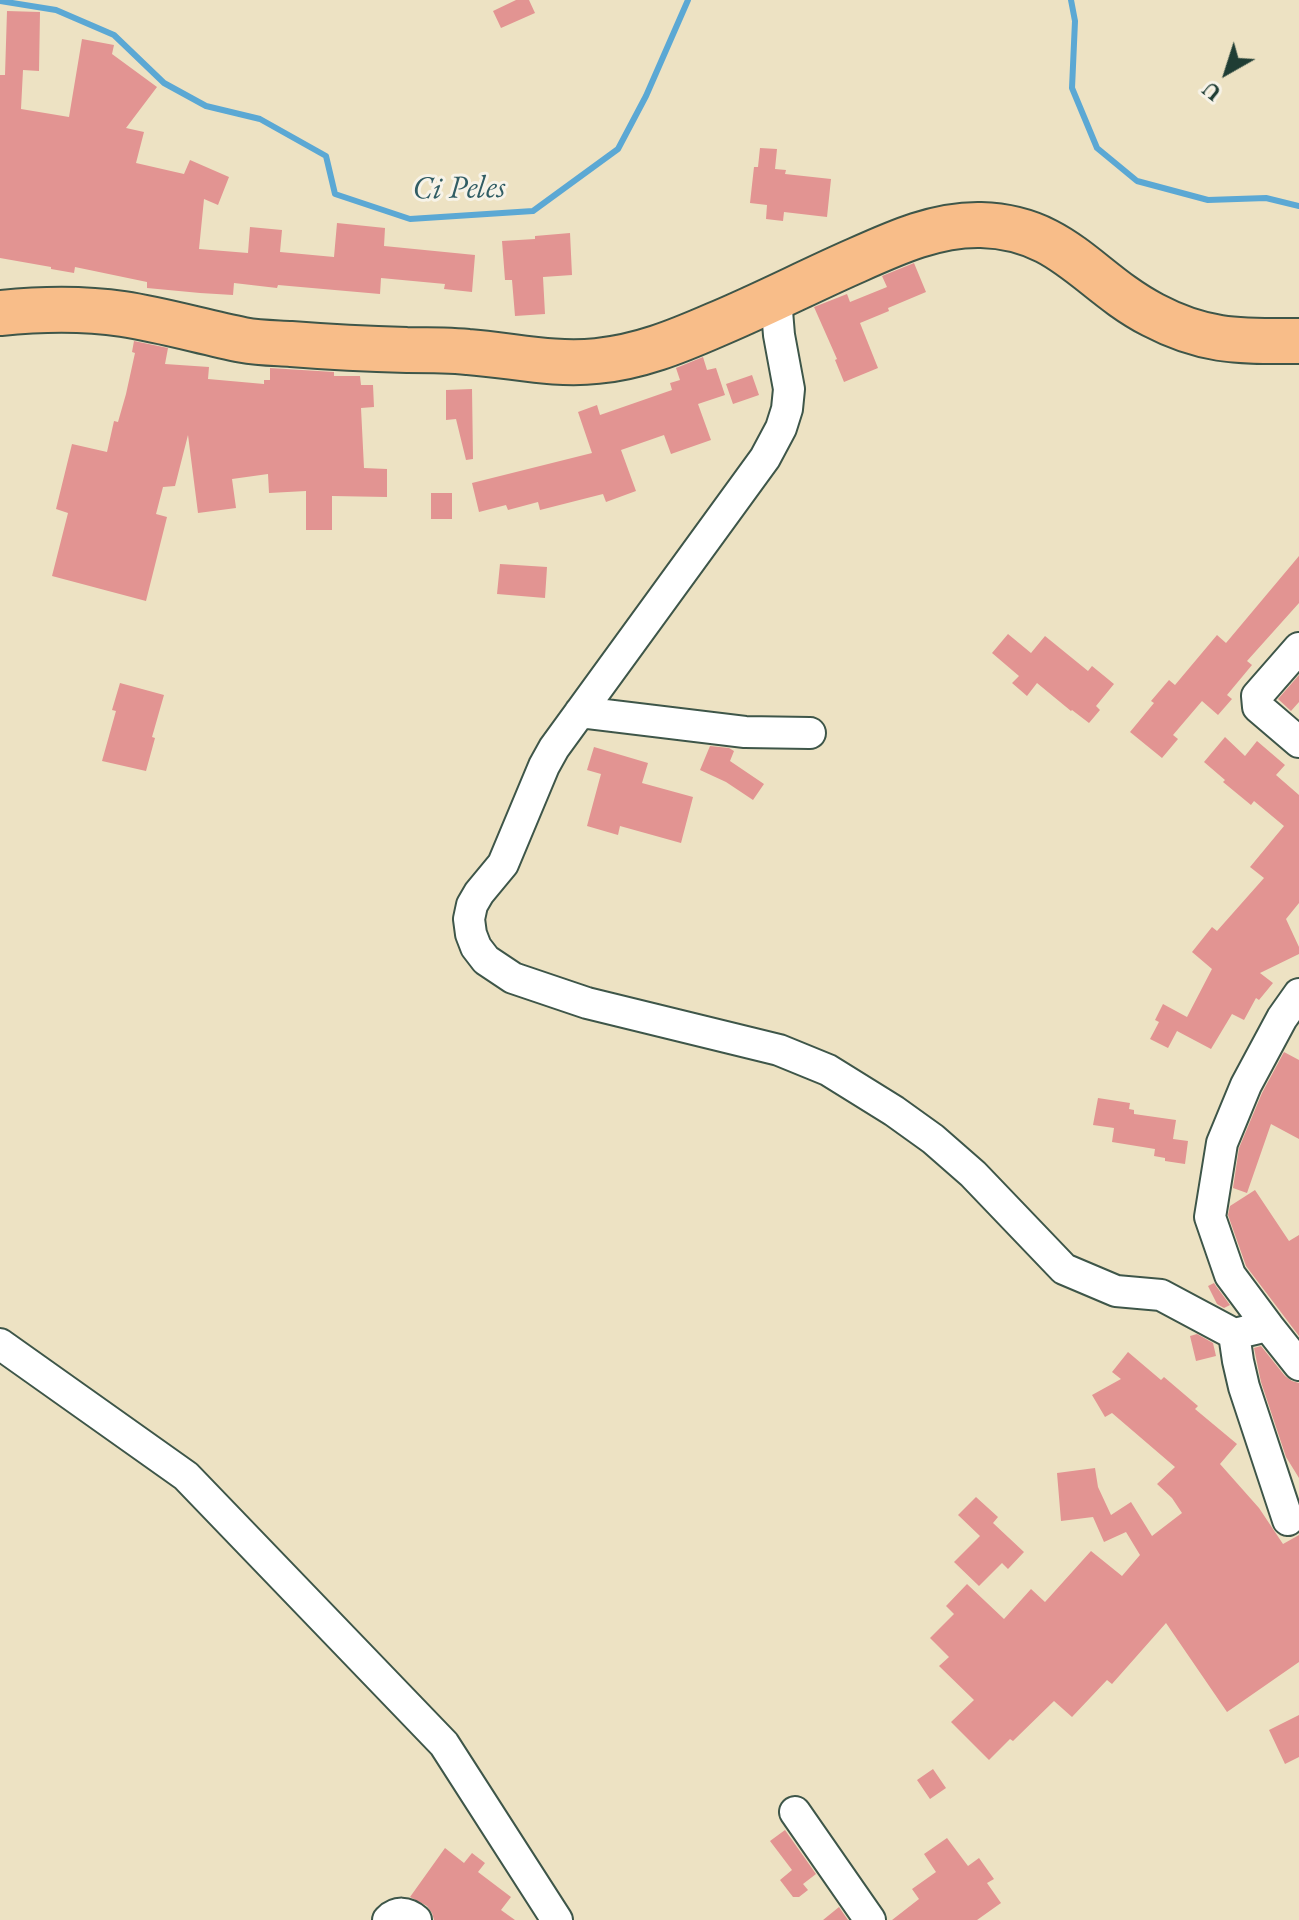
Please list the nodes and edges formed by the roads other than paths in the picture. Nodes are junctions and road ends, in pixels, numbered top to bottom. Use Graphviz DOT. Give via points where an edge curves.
graph roads {
  1 [pos="776,299"];
  2 [pos="0,313"];
  3 [pos="1299,341"];
  4 [pos="1299,648"];
  5 [pos="580,712"];
  6 [pos="810,733"];
  7 [pos="1299,742"];
  8 [pos="1299,994"];
  9 [pos="1268,1326"];
  10 [pos="1234,1334"];
  11 [pos="0,1344"];
  12 [pos="1299,1365"];
  13 [pos="1288,1520"];
  14 [pos="795,1812"];
  15 [pos="388,1920"];
  16 [pos="416,1920"];
  17 [pos="557,1920"];
  18 [pos="870,1920"];
  1 -- 2 [label="highway" via="669,345 573,363 247,340 94,311"];
  1 -- 3 [label="highway" via="903,240 955,227 1003,226 1048,241 1139,307 1179,327 1225,340"];
  1 -- 5 [label="street" via="789,389 781,428 765,458"];
  4 -- 7 [label="street" via="1257,696 1258,707"];
  5 -- 6 [label="street" via="745,732"];
  5 -- 10 [label="street" via="544,766 503,864 472,905 471,934 486,960 513,978 587,1003 779,1050 828,1070 933,1139 1064,1269 1116,1291 1161,1295"];
  8 -- 9 [label="street" via="1246,1085 1222,1143 1210,1217 1230,1275"];
  9 -- 10 [label="street"];
  9 -- 12 [label="street"];
  10 -- 13 [label="street" via="1244,1387"];
  11 -- 17 [label="street" via="186,1476 208,1498 444,1744"];
  14 -- 18 [label="street"];
  15 -- 16 [label="street" via="404,1913"];
}
